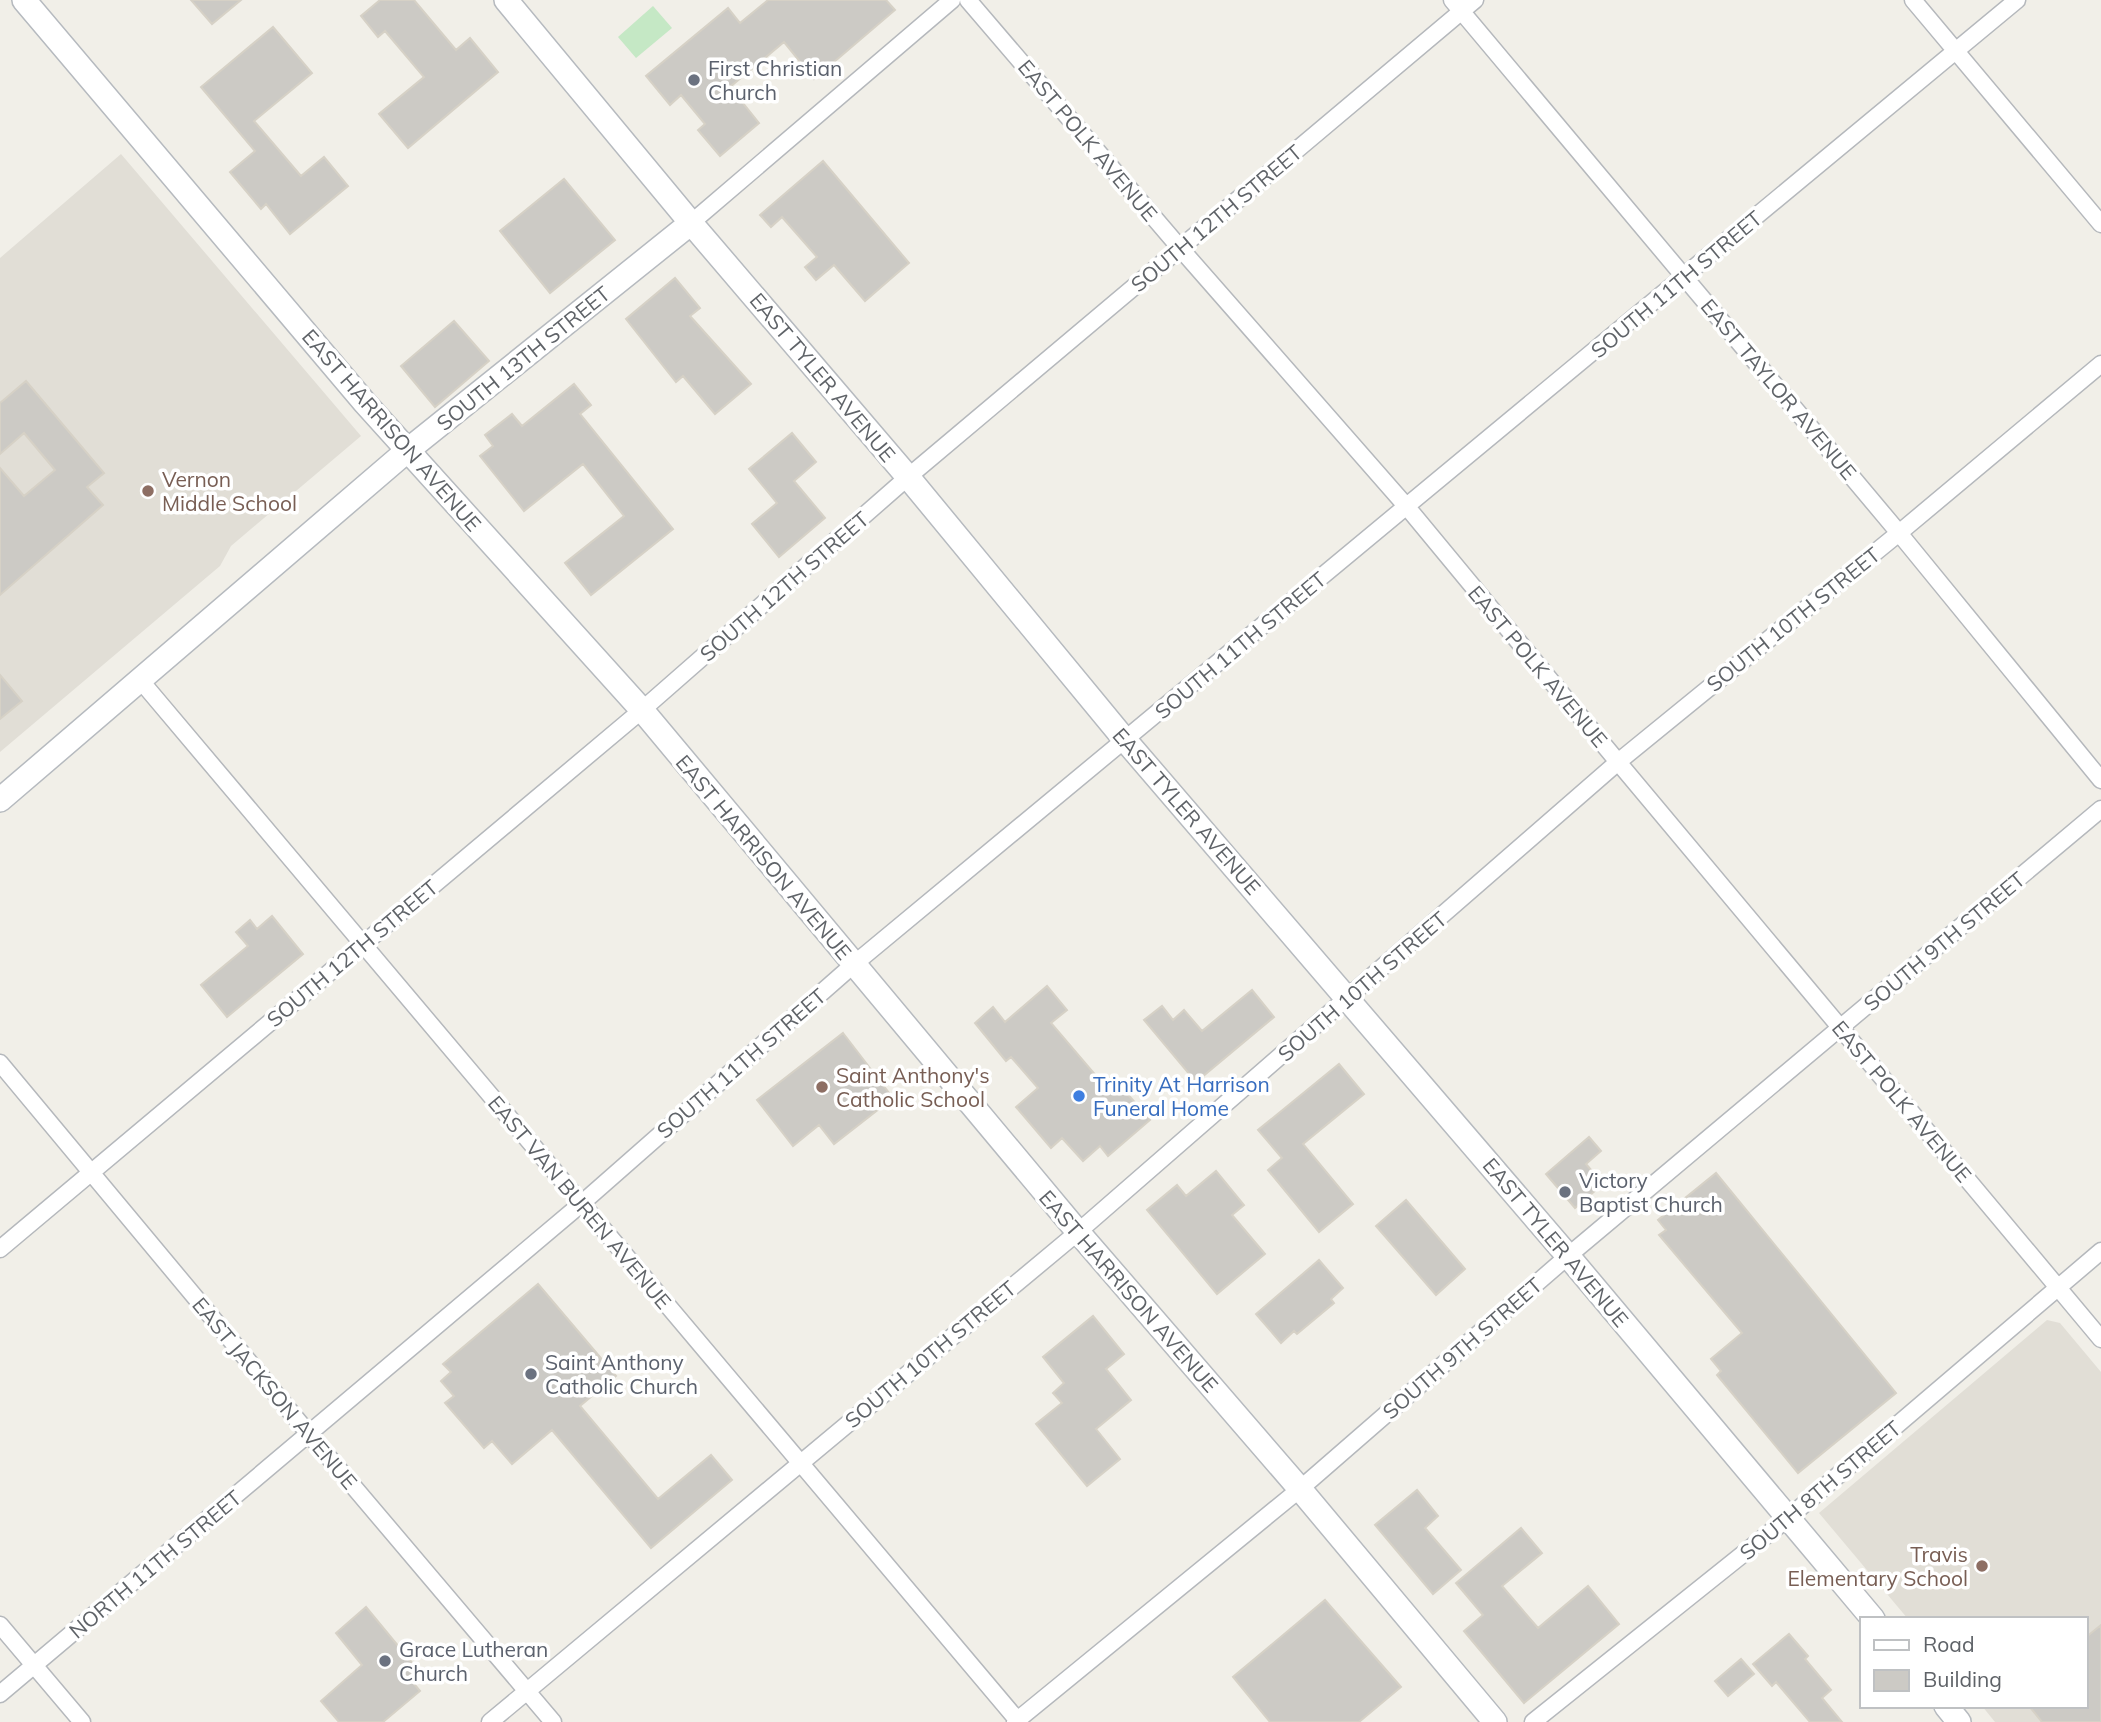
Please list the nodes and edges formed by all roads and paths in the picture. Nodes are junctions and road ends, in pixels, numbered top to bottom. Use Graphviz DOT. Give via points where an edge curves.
graph roads {
  1 [pos="24,0"];
  2 [pos="506,0"];
  3 [pos="952,0"];
  4 [pos="968,0"];
  5 [pos="1475,0"];
  6 [pos="1913,0"];
  7 [pos="2017,0"];
  8 [pos="1457,6"];
  9 [pos="1955,50"];
  10 [pos="691,223"];
  11 [pos="2101,223"];
  12 [pos="1180,248"];
  13 [pos="1685,277"];
  14 [pos="2101,363"];
  15 [pos="408,450"];
  16 [pos="908,477"];
  17 [pos="1407,507"];
  18 [pos="1899,533"];
  19 [pos="141,681"];
  20 [pos="642,709"];
  21 [pos="1125,740"];
  22 [pos="1618,762"];
  23 [pos="2101,780"];
  24 [pos="0,800"];
  25 [pos="2101,809"];
  26 [pos="363,945"];
  27 [pos="853,965"];
  28 [pos="1349,998"];
  29 [pos="1840,1028"];
  30 [pos="0,1063"];
  31 [pos="92,1171"];
  32 [pos="581,1204"];
  33 [pos="1078,1232"];
  34 [pos="0,1249"];
  35 [pos="2101,1251"];
  36 [pos="1569,1256"];
  37 [pos="2058,1288"];
  38 [pos="2101,1339"];
  39 [pos="309,1434"];
  40 [pos="800,1462"];
  41 [pos="1300,1489"];
  42 [pos="1788,1518"];
  43 [pos="1871,1617"];
  44 [pos="0,1625"];
  45 [pos="34,1666"];
  46 [pos="527,1691"];
  47 [pos="0,1694"];
  48 [pos="1948,1708"];
  49 [pos="1017,1721"];
  50 [pos="82,1722"];
  51 [pos="490,1722"];
  52 [pos="552,1722"];
  53 [pos="1495,1722"];
  54 [pos="1533,1722"];
  55 [pos="1959,1722"];
  1 -- 15 [label="main road, EAST HARRISON AVENUE"];
  2 -- 10 [label="main road, EAST TYLER AVENUE"];
  3 -- 10 [label="street, SOUTH 13TH STREET"];
  4 -- 12 [label="street, EAST POLK AVENUE"];
  5 -- 8 [label="street, SOUTH 12TH STREET"];
  6 -- 9 [label="street"];
  7 -- 9 [label="street, SOUTH 11TH STREET"];
  8 -- 12 [label="street, SOUTH 12TH STREET"];
  8 -- 13 [label="street, EAST TAYLOR AVENUE"];
  9 -- 11 [label="street"];
  9 -- 13 [label="street, SOUTH 11TH STREET"];
  10 -- 15 [label="main road, SOUTH 13TH STREET"];
  10 -- 16 [label="main road, EAST TYLER AVENUE"];
  12 -- 16 [label="street, SOUTH 12TH STREET"];
  12 -- 17 [label="street, EAST POLK AVENUE"];
  13 -- 17 [label="street, SOUTH 11TH STREET"];
  13 -- 18 [label="street, EAST TAYLOR AVENUE"];
  14 -- 18 [label="street, SOUTH 10TH STREET"];
  15 -- 19 [label="main road, SOUTH 13TH STREET"];
  15 -- 20 [label="main road, EAST HARRISON AVENUE"];
  16 -- 20 [label="street, SOUTH 12TH STREET"];
  16 -- 21 [label="main road, EAST TYLER AVENUE"];
  17 -- 21 [label="street, SOUTH 11TH STREET"];
  17 -- 22 [label="street, EAST POLK AVENUE"];
  18 -- 22 [label="street, SOUTH 10TH STREET"];
  18 -- 23 [label="street, EAST TAYLOR AVENUE"];
  19 -- 24 [label="main road, SOUTH 13TH STREET"];
  19 -- 26 [label="street, EAST VAN BUREN AVENUE"];
  20 -- 26 [label="street, SOUTH 12TH STREET"];
  20 -- 27 [label="main road, EAST HARRISON AVENUE"];
  21 -- 27 [label="street, SOUTH 11TH STREET"];
  21 -- 28 [label="main road, EAST TYLER AVENUE"];
  22 -- 28 [label="street, SOUTH 10TH STREET"];
  22 -- 29 [label="street, EAST POLK AVENUE"];
  25 -- 29 [label="street, SOUTH 9TH STREET"];
  26 -- 31 [label="street, SOUTH 12TH STREET"];
  26 -- 32 [label="street, EAST VAN BUREN AVENUE"];
  27 -- 32 [label="street, SOUTH 11TH STREET"];
  27 -- 33 [label="main road, EAST HARRISON AVENUE"];
  28 -- 33 [label="street, SOUTH 10TH STREET"];
  28 -- 36 [label="main road, EAST TYLER AVENUE"];
  29 -- 36 [label="street, SOUTH 9TH STREET"];
  29 -- 37 [label="street, EAST POLK AVENUE"];
  30 -- 31 [label="street, EAST JACKSON AVENUE"];
  31 -- 34 [label="street, SOUTH 12TH STREET"];
  31 -- 39 [label="street, EAST JACKSON AVENUE"];
  32 -- 39 [label="street, SOUTH 11TH STREET"];
  32 -- 40 [label="street, EAST VAN BUREN AVENUE"];
  33 -- 40 [label="street, SOUTH 10TH STREET"];
  33 -- 41 [label="main road, EAST HARRISON AVENUE"];
  35 -- 37 [label="street, SOUTH 8TH STREET"];
  36 -- 41 [label="street, SOUTH 9TH STREET"];
  36 -- 42 [label="main road, EAST TYLER AVENUE"];
  37 -- 38 [label="street, EAST POLK AVENUE"];
  37 -- 42 [label="street, SOUTH 8TH STREET"];
  39 -- 45 [label="street, NORTH 11TH STREET"];
  39 -- 46 [label="street, EAST JACKSON AVENUE"];
  40 -- 46 [label="street, SOUTH 10TH STREET"];
  40 -- 49 [label="street, EAST VAN BUREN AVENUE"];
  41 -- 49 [label="street, SOUTH 9TH STREET"];
  41 -- 53 [label="main road, EAST HARRISON AVENUE"];
  42 -- 43 [label="main road, EAST TYLER AVENUE"];
  42 -- 54 [label="street, SOUTH 8TH STREET"];
  44 -- 45 [label="street"];
  45 -- 47 [label="street, NORTH 11TH STREET"];
  45 -- 50 [label="street"];
  46 -- 51 [label="street, SOUTH 10TH STREET"];
  46 -- 52 [label="street, EAST JACKSON AVENUE"];
  48 -- 55 [label="main road"];
}
